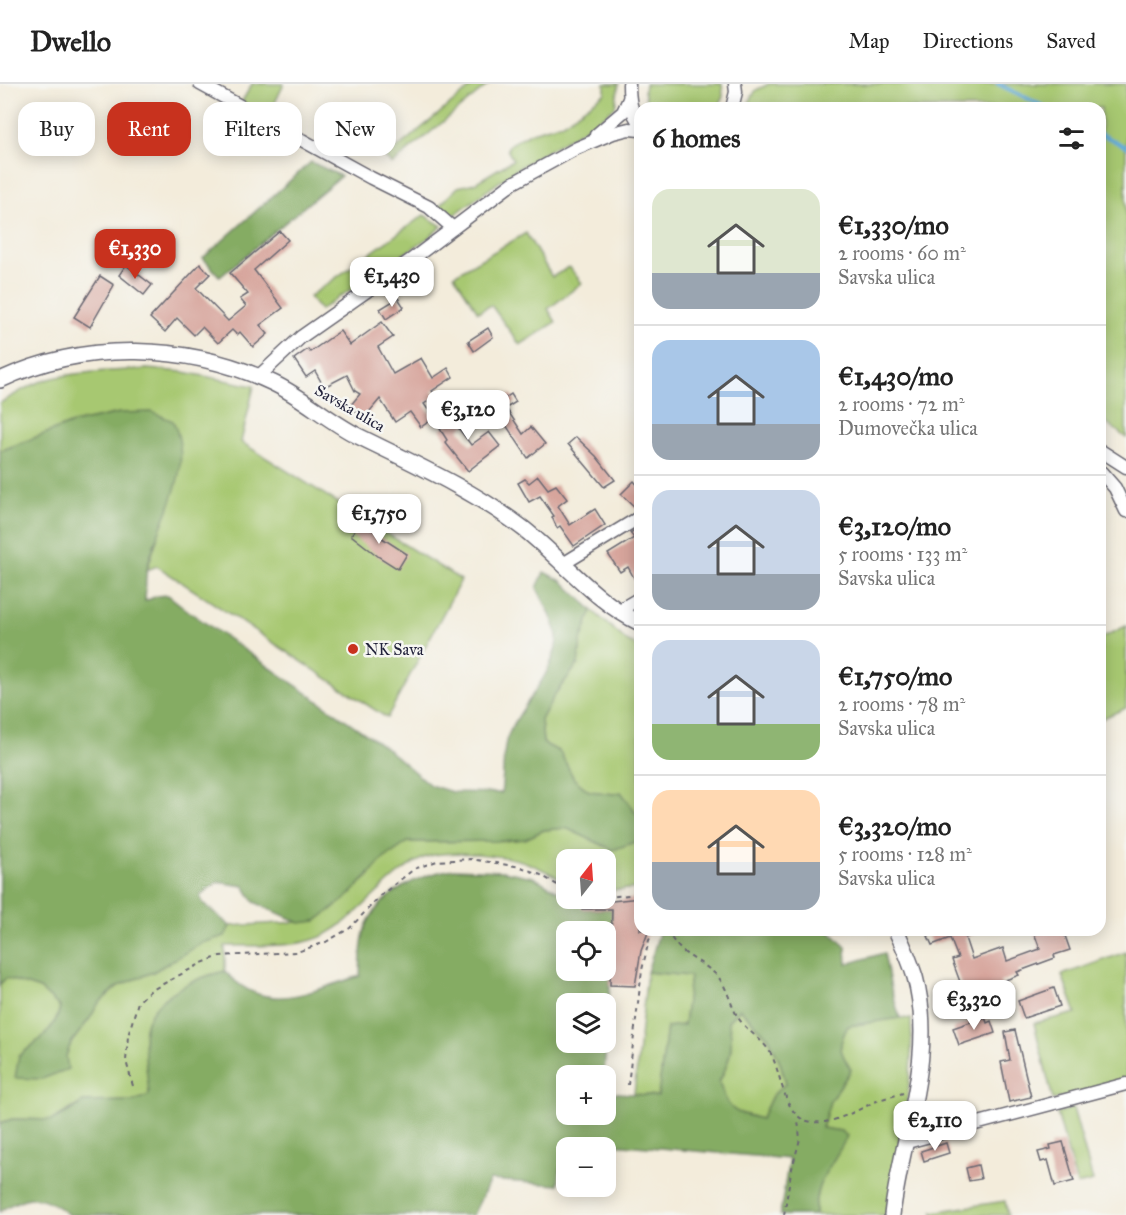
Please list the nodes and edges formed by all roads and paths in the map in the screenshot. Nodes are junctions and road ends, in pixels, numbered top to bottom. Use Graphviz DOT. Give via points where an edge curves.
graph roads {
  1 [pos="200,84"];
  2 [pos="629,84"];
  3 [pos="629,99"];
  4 [pos="634,114"];
  5 [pos="634,129"];
  6 [pos="577,148"];
  7 [pos="453,228"];
  8 [pos="258,377"];
  9 [pos="0,381"];
  10 [pos="1106,454"];
  11 [pos="1126,467"];
  12 [pos="1106,478"];
  13 [pos="1126,511"];
  14 [pos="634,520"];
  15 [pos="563,564"];
  16 [pos="634,602"];
  17 [pos="618,611"];
  18 [pos="634,620"];
  19 [pos="556,884"];
  20 [pos="634,895"];
  21 [pos="616,896"];
  22 [pos="651,936"];
  23 [pos="671,936"];
  24 [pos="898,936"];
  25 [pos="1126,1084"];
  26 [pos="628,1085"];
  27 [pos="133,1086"];
  28 [pos="916,1086"];
  29 [pos="798,1120"];
  30 [pos="907,1142"];
  31 [pos="784,1215"];
  32 [pos="892,1215"];
  1 -- 7 [label="street" via="429,207"];
  2 -- 3 [label="street"];
  3 -- 4 [label="street"];
  3 -- 6 [label="street" via="614,121"];
  5 -- 6 [label="street" via="613,133"];
  6 -- 7 [label="street" via="513,183"];
  7 -- 8 [label="street" via="301,337"];
  8 -- 9 [label="main road, Savska ulica" via="208,359 132,352 63,358"];
  8 -- 15 [label="main road, Savska ulica" via="355,434 464,490 524,530"];
  10 -- 11 [label="street"];
  12 -- 13 [label="street"];
  14 -- 15 [label="street"];
  15 -- 17 [label="main road, Savska ulica"];
  16 -- 17 [label="street"];
  17 -- 18 [label="main road, Savska ulica"];
  19 -- 27 [label="path" via="521,867 470,859 437,861 414,869 380,896 351,928 326,942 297,952 220,956 202,963 150,991 138,1002 128,1036 126,1061"];
  20 -- 21 [label="path"];
  22 -- 26 [label="path" via="642,970"];
  23 -- 28 [label="path" via="681,952 723,983 739,1019 770,1051 797,1116 831,1121"];
  24 -- 28 [label="main road" via="915,977 921,1016"];
  25 -- 30 [label="street"];
  28 -- 30 [label="main road"];
  29 -- 31 [label="path" via="800,1139"];
  30 -- 32 [label="main road"];
}
